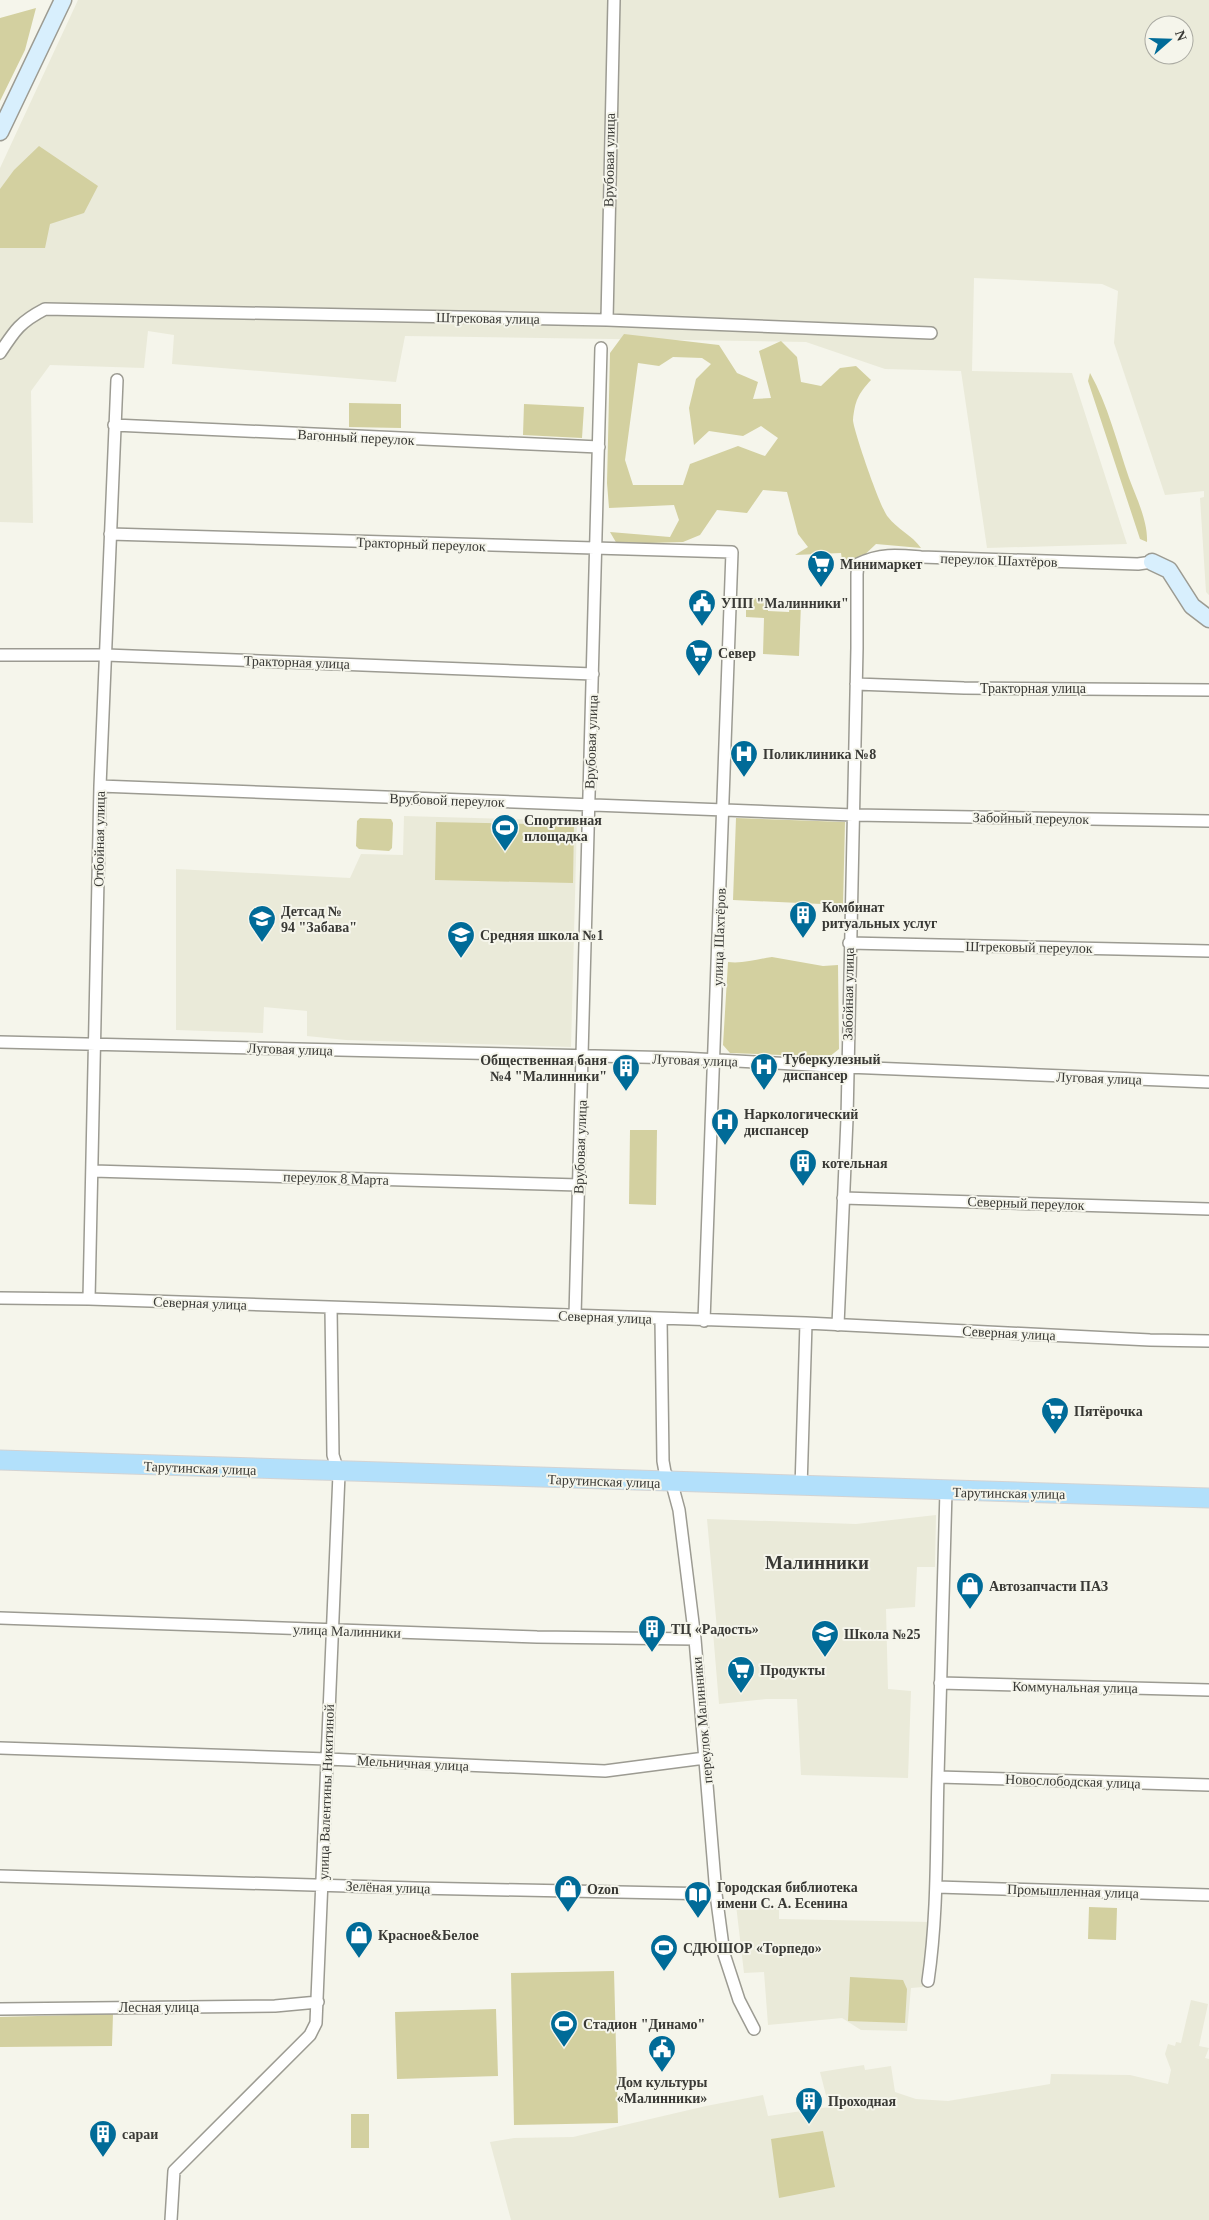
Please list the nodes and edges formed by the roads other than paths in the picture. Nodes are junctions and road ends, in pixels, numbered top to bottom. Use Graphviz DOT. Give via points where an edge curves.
graph roads {
  1 [pos="62,0"];
  2 [pos="614,0"];
  3 [pos="0,132"];
  4 [pos="607,320"];
  5 [pos="932,333"];
  6 [pos="601,348"];
  7 [pos="0,353"];
  8 [pos="117,380"];
  9 [pos="114,425"];
  10 [pos="599,447"];
  11 [pos="110,534"];
  12 [pos="595,549"];
  13 [pos="732,552"];
  14 [pos="1152,562"];
  15 [pos="856,574"];
  16 [pos="1209,619"];
  17 [pos="0,655"];
  18 [pos="106,655"];
  19 [pos="593,674"];
  20 [pos="856,684"];
  21 [pos="1209,690"];
  22 [pos="100,786"];
  23 [pos="589,805"];
  24 [pos="723,810"];
  25 [pos="853,815"];
  26 [pos="1209,821"];
  27 [pos="849,943"];
  28 [pos="1209,951"];
  29 [pos="0,1042"];
  30 [pos="94,1044"];
  31 [pos="583,1057"];
  32 [pos="714,1060"];
  33 [pos="847,1068"];
  34 [pos="1209,1082"];
  35 [pos="93,1171"];
  36 [pos="579,1184"];
  37 [pos="843,1198"];
  38 [pos="1209,1209"];
  39 [pos="0,1298"];
  40 [pos="89,1299"];
  41 [pos="331,1308"];
  42 [pos="575,1316"];
  43 [pos="661,1319"];
  44 [pos="704,1321"];
  45 [pos="806,1323"];
  46 [pos="838,1325"];
  47 [pos="1209,1341"];
  48 [pos="0,1460"];
  49 [pos="339,1474"];
  50 [pos="672,1484"];
  51 [pos="801,1488"];
  52 [pos="946,1491"];
  53 [pos="1209,1498"];
  54 [pos="0,1618"];
  55 [pos="332,1631"];
  56 [pos="695,1639"];
  57 [pos="940,1683"];
  58 [pos="1209,1690"];
  59 [pos="0,1748"];
  60 [pos="705,1758"];
  61 [pos="327,1759"];
  62 [pos="938,1777"];
  63 [pos="1209,1785"];
  64 [pos="0,1876"];
  65 [pos="323,1885"];
  66 [pos="937,1887"];
  67 [pos="716,1894"];
  68 [pos="1209,1895"];
  69 [pos="928,1981"];
  70 [pos="318,2002"];
  71 [pos="0,2009"];
  72 [pos="754,2029"];
  73 [pos="171,2220"];
  1 -- 3 [label="main road"];
  2 -- 4 [label="street, Врубовая улица"];
  4 -- 5 [label="street, Штрековая улица"];
  4 -- 7 [label="street, Штрековая улица" via="44,309 26,319"];
  6 -- 10 [label="street, Врубовая улица"];
  8 -- 9 [label="street, Отбойная улица"];
  9 -- 10 [label="street, Вагонный переулок"];
  9 -- 11 [label="street, Отбойная улица"];
  10 -- 12 [label="street, Врубовая улица"];
  11 -- 12 [label="street, Тракторный переулок"];
  11 -- 18 [label="street, Отбойная улица"];
  12 -- 13 [label="street, Тракторный переулок"];
  12 -- 19 [label="street, Врубовая улица"];
  13 -- 24 [label="street, улица Шахтёров"];
  14 -- 15 [label="street, переулок Шахтёров" via="894,554 872,557 858,564"];
  14 -- 16 [label="main road" via="1169,570 1192,606"];
  15 -- 20 [label="street, Забойная улица"];
  17 -- 18 [label="street, Тракторная улица"];
  18 -- 19 [label="street, Тракторная улица"];
  18 -- 22 [label="street, Отбойная улица"];
  19 -- 23 [label="street, Врубовая улица"];
  20 -- 21 [label="street, Тракторная улица"];
  20 -- 25 [label="street, Забойная улица"];
  22 -- 23 [label="street, Врубовой переулок"];
  22 -- 30 [label="street, Отбойная улица"];
  23 -- 24 [label="street, Врубовой переулок"];
  23 -- 31 [label="street, Врубовая улица"];
  24 -- 25 [label="street, Врубовой переулок"];
  24 -- 32 [label="street, улица Шахтёров"];
  25 -- 26 [label="street, Забойный переулок"];
  25 -- 27 [label="street, Забойная улица"];
  27 -- 28 [label="street, Штрековый переулок"];
  27 -- 33 [label="street, Забойная улица"];
  29 -- 30 [label="street, Луговая улица"];
  30 -- 31 [label="street, Луговая улица"];
  30 -- 35 [label="street, Отбойная улица"];
  31 -- 32 [label="street, Луговая улица"];
  31 -- 36 [label="street, Врубовая улица"];
  32 -- 33 [label="street, Луговая улица"];
  32 -- 44 [label="street, улица Шахтёров"];
  33 -- 34 [label="street, Луговая улица"];
  33 -- 37 [label="street, Забойная улица"];
  35 -- 36 [label="street, переулок 8 Марта"];
  35 -- 40 [label="street, Отбойная улица"];
  36 -- 42 [label="street, Врубовая улица"];
  37 -- 38 [label="street, Северный переулок"];
  37 -- 46 [label="street, Забойная улица"];
  39 -- 40 [label="street, Северная улица"];
  40 -- 41 [label="street, Северная улица"];
  41 -- 42 [label="street, Северная улица"];
  41 -- 49 [label="street, улица Валентины Никитиной" via="333,1456"];
  42 -- 43 [label="street, Северная улица"];
  43 -- 44 [label="street, Северная улица"];
  43 -- 50 [label="street, переулок Малинники" via="663,1461"];
  44 -- 45 [label="street, Северная улица"];
  45 -- 46 [label="street, Северная улица"];
  45 -- 51 [label="street"];
  46 -- 47 [label="street, Северная улица"];
  48 -- 49 [label="main road, Тарутинская улица"];
  49 -- 50 [label="main road, Тарутинская улица"];
  49 -- 55 [label="street, улица Валентины Никитиной"];
  50 -- 51 [label="main road, Тарутинская улица"];
  50 -- 56 [label="street, переулок Малинники" via="679,1510"];
  51 -- 52 [label="main road, Тарутинская улица"];
  52 -- 53 [label="main road, Тарутинская улица"];
  52 -- 57 [label="street"];
  54 -- 55 [label="street, улица Малинники"];
  55 -- 56 [label="street, улица Малинники"];
  55 -- 61 [label="street, улица Валентины Никитиной"];
  56 -- 60 [label="street, переулок Малинники"];
  57 -- 58 [label="street, Коммунальная улица"];
  57 -- 62 [label="street"];
  59 -- 61 [label="street, Мельничная улица"];
  60 -- 61 [label="street, Мельничная улица" via="605,1771"];
  60 -- 67 [label="street, переулок Малинники"];
  61 -- 65 [label="street, улица Валентины Никитиной"];
  62 -- 63 [label="street, Новослободская улица"];
  62 -- 66 [label="street"];
  64 -- 65 [label="street, Зелёная улица"];
  65 -- 67 [label="street, Зелёная улица"];
  65 -- 70 [label="street, улица Валентины Никитиной"];
  66 -- 68 [label="street, Промышленная улица"];
  66 -- 69 [label="street"];
  67 -- 72 [label="street, переулок Малинники" via="724,1954 739,2000"];
  70 -- 71 [label="street, Лесная улица" via="275,2006"];
  70 -- 73 [label="street, улица Валентины Никитиной" via="316,2023 310,2035 174,2171"];
}
